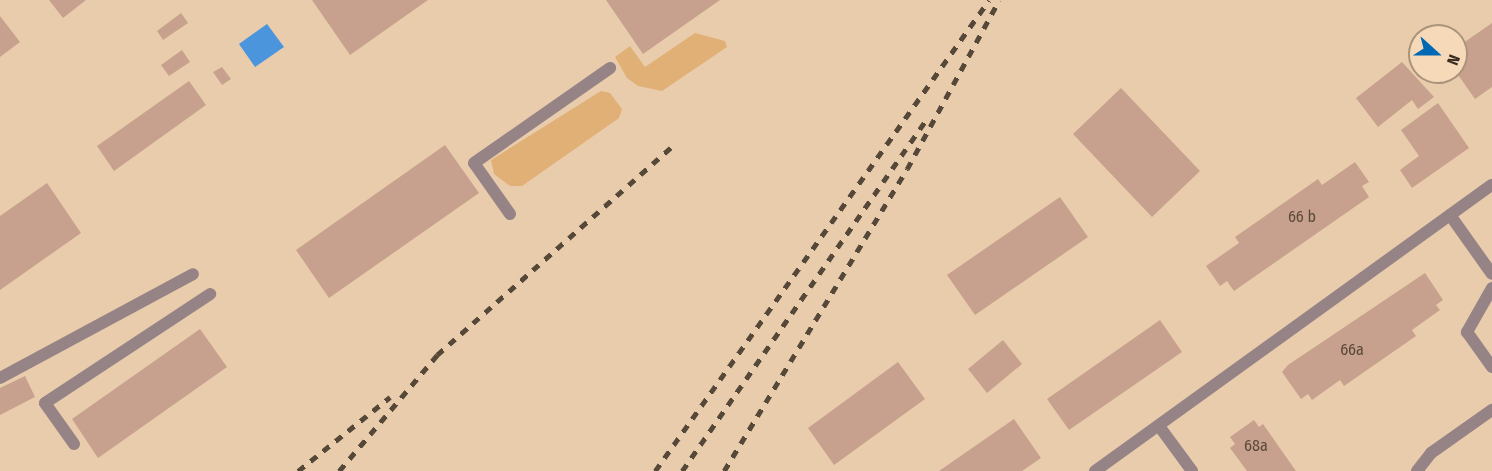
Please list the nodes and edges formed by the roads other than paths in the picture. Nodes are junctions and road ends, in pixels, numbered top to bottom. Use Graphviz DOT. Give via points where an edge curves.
graph roads {
  1 [pos="610,68"];
  2 [pos="1492,185"];
  3 [pos="510,214"];
  4 [pos="1450,215"];
  5 [pos="193,274"];
  6 [pos="1492,274"];
  7 [pos="1492,288"];
  8 [pos="210,294"];
  9 [pos="1492,368"];
  10 [pos="0,378"];
  11 [pos="1492,410"];
  12 [pos="1159,426"];
  13 [pos="74,444"];
  14 [pos="1095,471"];
  15 [pos="1192,471"];
  16 [pos="1417,471"];
  1 -- 3 [label="lane" via="474,163"];
  2 -- 4 [label="lane"];
  4 -- 6 [label="lane"];
  4 -- 12 [label="lane"];
  5 -- 10 [label="lane"];
  7 -- 9 [label="lane" via="1467,332"];
  8 -- 13 [label="lane" via="45,403"];
  11 -- 16 [label="lane" via="1431,453"];
  12 -- 14 [label="lane"];
  12 -- 15 [label="lane"];
}
